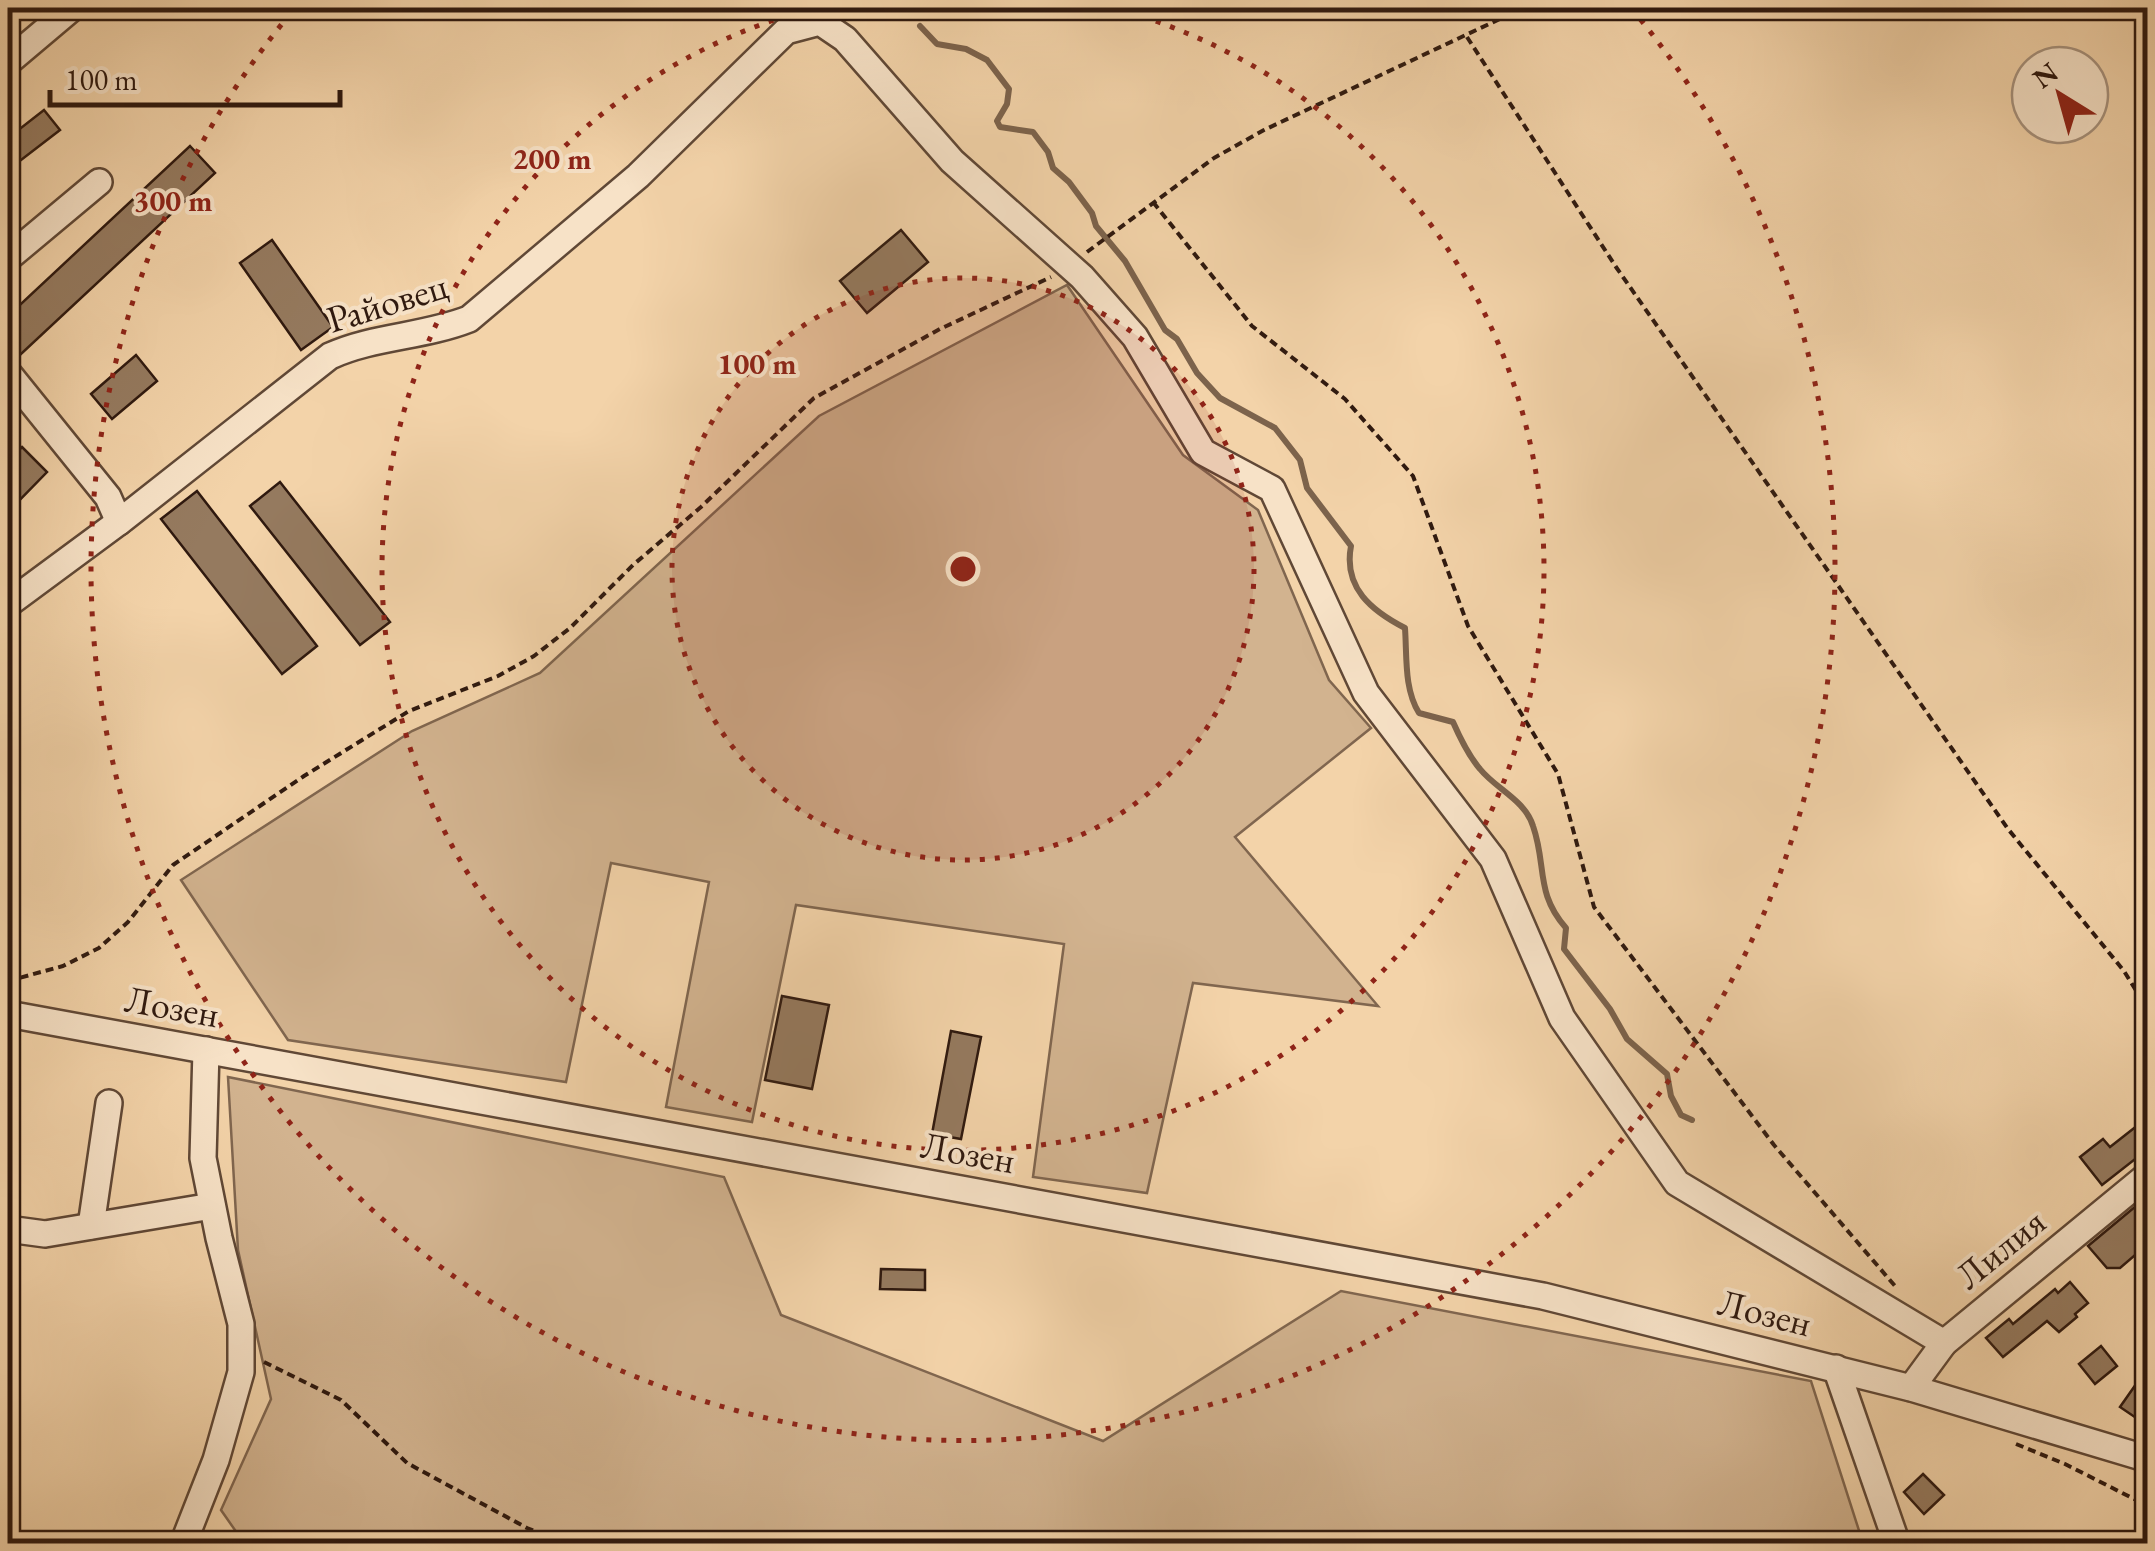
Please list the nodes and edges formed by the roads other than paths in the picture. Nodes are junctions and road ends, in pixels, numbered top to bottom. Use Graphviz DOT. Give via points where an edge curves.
graph roads {
  1 [pos="72,8"];
  2 [pos="8,62"];
  3 [pos="99,182"];
  4 [pos="8,258"];
  5 [pos="8,373"];
  6 [pos="119,522"];
  7 [pos="8,604"];
  8 [pos="8,1014"];
  9 [pos="206,1050"];
  10 [pos="109,1103"];
  11 [pos="2148,1175"];
  12 [pos="212,1206"];
  13 [pos="91,1226"];
  14 [pos="8,1229"];
  15 [pos="1944,1343"];
  16 [pos="1836,1368"];
  17 [pos="1911,1388"];
  18 [pos="2148,1459"];
  19 [pos="1896,1540"];
  20 [pos="184,1544"];
  1 -- 2 [label="street"];
  3 -- 4 [label="street"];
  5 -- 6 [label="street" via="108,497"];
  6 -- 7 [label="street, Райовец"];
  6 -- 15 [label="street, Райовец" via="330,356 358,343 440,331 469,319 638,176 786,31 820,22 846,39 952,161 1135,337 1203,452 1272,489 1366,693 1493,859 1562,1018 1677,1183"];
  8 -- 9 [label="street, Лозен"];
  9 -- 12 [label="street" via="202,1158"];
  9 -- 16 [label="street, Лозен" via="1543,1296"];
  10 -- 13 [label="street"];
  11 -- 15 [label="street, Лилия"];
  12 -- 13 [label="street"];
  12 -- 20 [label="street" via="241,1324 242,1372"];
  13 -- 14 [label="street" via="45,1234"];
  15 -- 17 [label="street, Лилия"];
  16 -- 17 [label="street, Лозен"];
  16 -- 19 [label="street"];
  17 -- 18 [label="street, Лозен"];
}
